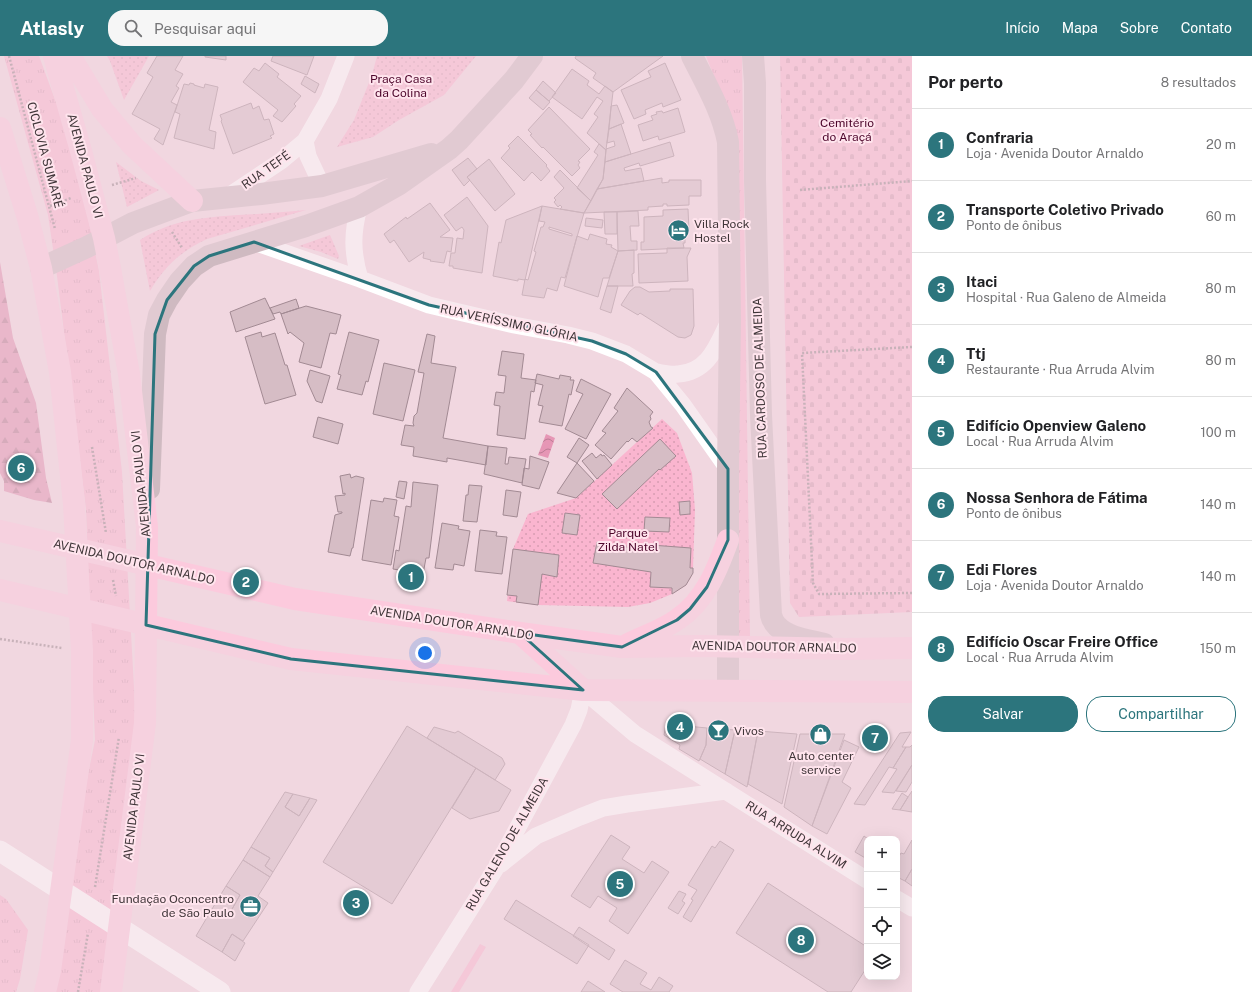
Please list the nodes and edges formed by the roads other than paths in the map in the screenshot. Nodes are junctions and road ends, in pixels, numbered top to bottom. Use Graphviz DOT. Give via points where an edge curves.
graph roads {
  1 [pos="54,56"];
  2 [pos="70,56"];
  3 [pos="346,56"];
  4 [pos="532,56"];
  5 [pos="692,56"];
  6 [pos="753,56"];
  7 [pos="0,128"];
  8 [pos="305,142"];
  9 [pos="449,149"];
  10 [pos="322,186"];
  11 [pos="227,197"];
  12 [pos="192,201"];
  13 [pos="359,207"];
  14 [pos="104,238"];
  15 [pos="254,242"];
  16 [pos="41,268"];
  17 [pos="360,279"];
  18 [pos="730,319"];
  19 [pos="656,372"];
  20 [pos="728,469"];
  21 [pos="147,526"];
  22 [pos="0,531"];
  23 [pos="728,540"];
  24 [pos="0,590"];
  25 [pos="520,633"];
  26 [pos="622,646"];
  27 [pos="728,646"];
  28 [pos="912,648"];
  29 [pos="845,649"];
  30 [pos="583,690"];
  31 [pos="728,690"];
  32 [pos="912,692"];
  33 [pos="726,791"];
  34 [pos="0,851"];
  35 [pos="496,868"];
  36 [pos="864,878"];
  37 [pos="900,901"];
  38 [pos="912,908"];
  39 [pos="45,992"];
  40 [pos="111,992"];
  41 [pos="220,992"];
  42 [pos="418,992"];
  1 -- 14 [label="main road, AVENIDA PAULO VI"];
  2 -- 12 [label="main road" via="102,109 132,145"];
  3 -- 8 [label="street, RUA TEFÉ" via="329,99"];
  4 -- 9 [label="main road" via="484,114"];
  5 -- 18 [label="main road" via="710,90 728,142"];
  6 -- 29 [label="main road, RUA CARDOSO DE ALMEIDA" via="761,415 771,615 782,631"];
  7 -- 16 [label="main road"];
  8 -- 10 [label="street, RUA TEFÉ" via="308,156"];
  8 -- 11 [label="street, RUA TEFÉ"];
  9 -- 10 [label="main road"];
  9 -- 13 [label="main road" via="398,185"];
  10 -- 11 [label="main road"];
  11 -- 12 [label="main road"];
  12 -- 14 [label="main road" via="133,223"];
  13 -- 15 [label="main road"];
  13 -- 17 [label="street" via="353,243"];
  14 -- 16 [label="main road"];
  14 -- 21 [label="main road, AVENIDA PAULO VI" via="129,374"];
  15 -- 17 [label="street, RUA VERÍSSIMO GLÓRIA"];
  15 -- 21 [label="main road" via="209,256 194,266 180,281 159,315 155,334"];
  16 -- 39 [label="main road" via="66,421 74,504 82,651 82,740"];
  17 -- 19 [label="street, RUA VERÍSSIMO GLÓRIA" via="451,311 592,341 626,354"];
  18 -- 19 [label="street, RUA VERÍSSIMO GLÓRIA" via="712,355 701,366 690,372 677,374"];
  18 -- 20 [label="main road"];
  19 -- 20 [label="street, RUA VERÍSSIMO GLÓRIA" via="683,405"];
  20 -- 23 [label="main road"];
  21 -- 40 [label="main road, AVENIDA PAULO VI" via="144,723"];
  22 -- 25 [label="main road, AVENIDA DOUTOR ARNALDO" via="295,599"];
  23 -- 26 [label="main road" via="718,568 690,609 677,620"];
  23 -- 27 [label="main road"];
  24 -- 30 [label="main road" via="291,659"];
  25 -- 26 [label="main road, AVENIDA DOUTOR ARNALDO"];
  25 -- 30 [label="main road"];
  26 -- 27 [label="main road, AVENIDA DOUTOR ARNALDO"];
  27 -- 29 [label="main road, AVENIDA DOUTOR ARNALDO"];
  27 -- 31 [label="main road"];
  28 -- 29 [label="main road, AVENIDA DOUTOR ARNALDO"];
  30 -- 31 [label="main road"];
  30 -- 33 [label="street, RUA ARRUDA ALVIM" via="635,734"];
  30 -- 35 [label="street, RUA GALENO DE ALMEIDA" via="573,725"];
  31 -- 32 [label="main road"];
  33 -- 35 [label="street" via="603,808 536,836"];
  33 -- 36 [label="street, RUA ARRUDA ALVIM"];
  34 -- 41 [label="street"];
  35 -- 42 [label="street, RUA GALENO DE ALMEIDA"];
  37 -- 38 [label="street"];
}
